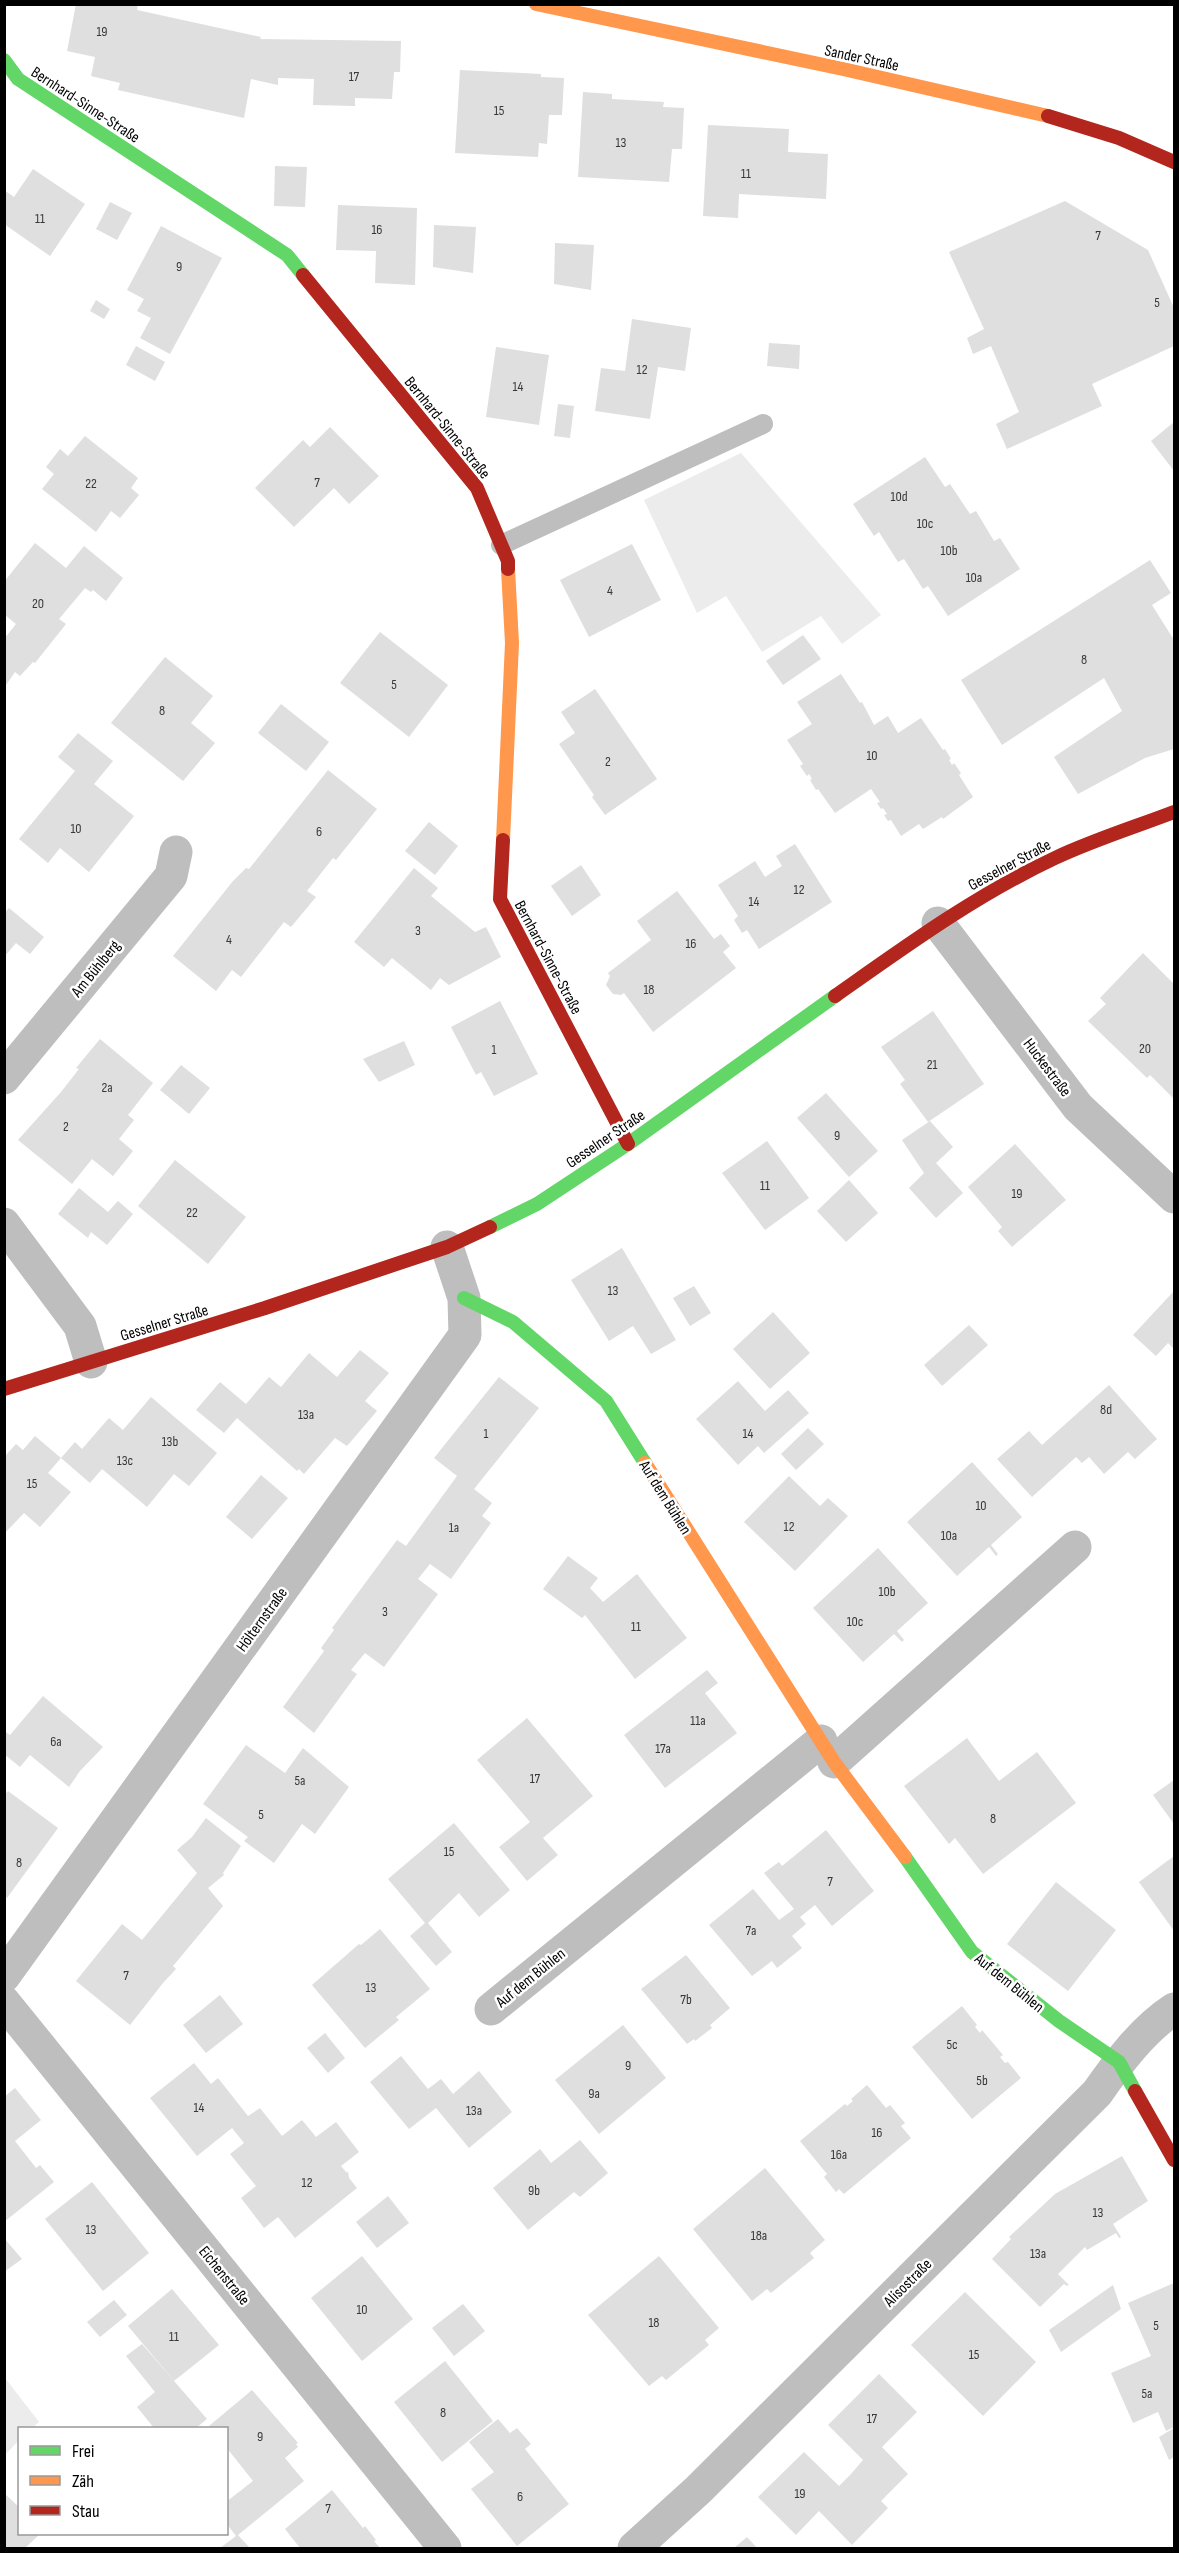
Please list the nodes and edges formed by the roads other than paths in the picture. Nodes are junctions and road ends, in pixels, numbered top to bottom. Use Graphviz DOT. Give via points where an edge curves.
graph roads {
  1 [pos="536,4"];
  2 [pos="4,60"];
  3 [pos="1174,162"];
  4 [pos="763,424"];
  5 [pos="501,545"];
  6 [pos="1174,812"];
  7 [pos="176,852"];
  8 [pos="938,923"];
  9 [pos="4,1078"];
  10 [pos="628,1144"];
  11 [pos="1174,1197"];
  12 [pos="4,1224"];
  13 [pos="447,1247"];
  14 [pos="464,1298"];
  15 [pos="91,1362"];
  16 [pos="4,1389"];
  17 [pos="1075,1547"];
  18 [pos="827,1752"];
  19 [pos="4,1976"];
  20 [pos="4,2002"];
  21 [pos="491,2009"];
  22 [pos="1174,2009"];
  23 [pos="1119,2062"];
  24 [pos="1174,2160"];
  25 [pos="445,2548"];
  26 [pos="634,2548"];
  1 -- 3 [label="street, Sander Straße" via="1078,123"];
  2 -- 5 [label="street, Bernhard-Sinne-Straße" via="18,79 287,255 477,488"];
  4 -- 5 [label="lane"];
  5 -- 10 [label="street, Bernhard-Sinne-Straße" via="508,561 512,643 500,899"];
  6 -- 8 [label="street, Gesselner Straße" via="1056,857"];
  7 -- 9 [label="street, Am Bühlberg" via="171,876"];
  8 -- 10 [label="street, Gesselner Straße"];
  8 -- 11 [label="street, Huckestraße" via="1078,1107"];
  10 -- 13 [label="street, Gesselner Straße" via="537,1204"];
  12 -- 15 [label="street" via="80,1326"];
  13 -- 14 [label="street, Hölternstraße"];
  13 -- 15 [label="street, Gesselner Straße"];
  14 -- 18 [label="street, Auf dem Bühlen" via="513,1322 606,1401"];
  14 -- 19 [label="street, Hölternstraße" via="465,1335"];
  15 -- 16 [label="street, Gesselner Straße"];
  17 -- 18 [label="street, Auf dem Bühlen"];
  18 -- 21 [label="street, Auf dem Bühlen"];
  18 -- 23 [label="street, Auf dem Bühlen" via="972,1952 1059,2021"];
  20 -- 25 [label="street, Eichenstraße"];
  22 -- 23 [label="street, Alisostraße"];
  23 -- 24 [label="street, Auf dem Bühlen"];
  23 -- 26 [label="street, Alisostraße" via="1097,2093 698,2490"];
}
